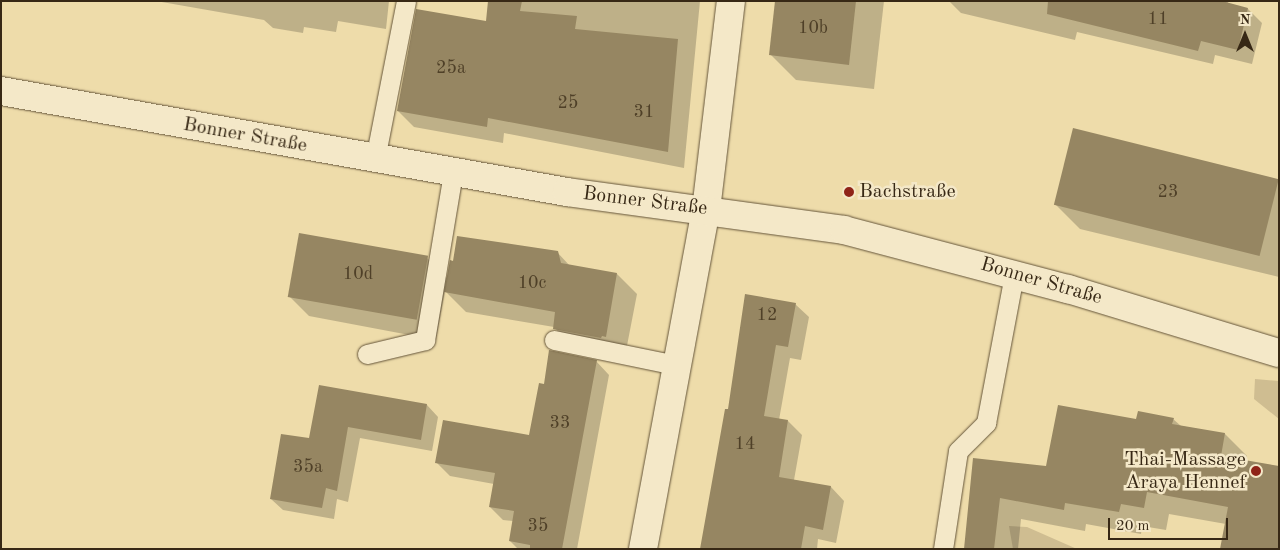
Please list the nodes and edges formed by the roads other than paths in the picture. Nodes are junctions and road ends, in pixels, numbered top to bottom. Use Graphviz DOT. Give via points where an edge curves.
graph roads {
  1 [pos="406,1"];
  2 [pos="731,1"];
  3 [pos="1,91"];
  4 [pos="375,159"];
  5 [pos="453,173"];
  6 [pos="706,210"];
  7 [pos="1014,274"];
  8 [pos="554,340"];
  9 [pos="1279,353"];
  10 [pos="367,354"];
  11 [pos="676,365"];
  12 [pos="642,549"];
  13 [pos="943,549"];
  1 -- 4 [label="lane"];
  2 -- 6 [label="main road"];
  3 -- 4 [label="main road, Bonner Straße"];
  4 -- 5 [label="main road, Bonner Straße"];
  5 -- 6 [label="main road, Bonner Straße" via="615,200"];
  5 -- 10 [label="lane" via="425,340"];
  6 -- 7 [label="main road, Bonner Straße" via="844,230"];
  6 -- 11 [label="main road"];
  7 -- 9 [label="main road, Bonner Straße"];
  7 -- 13 [label="lane" via="986,423 958,451"];
  8 -- 11 [label="lane"];
  11 -- 12 [label="main road"];
}
